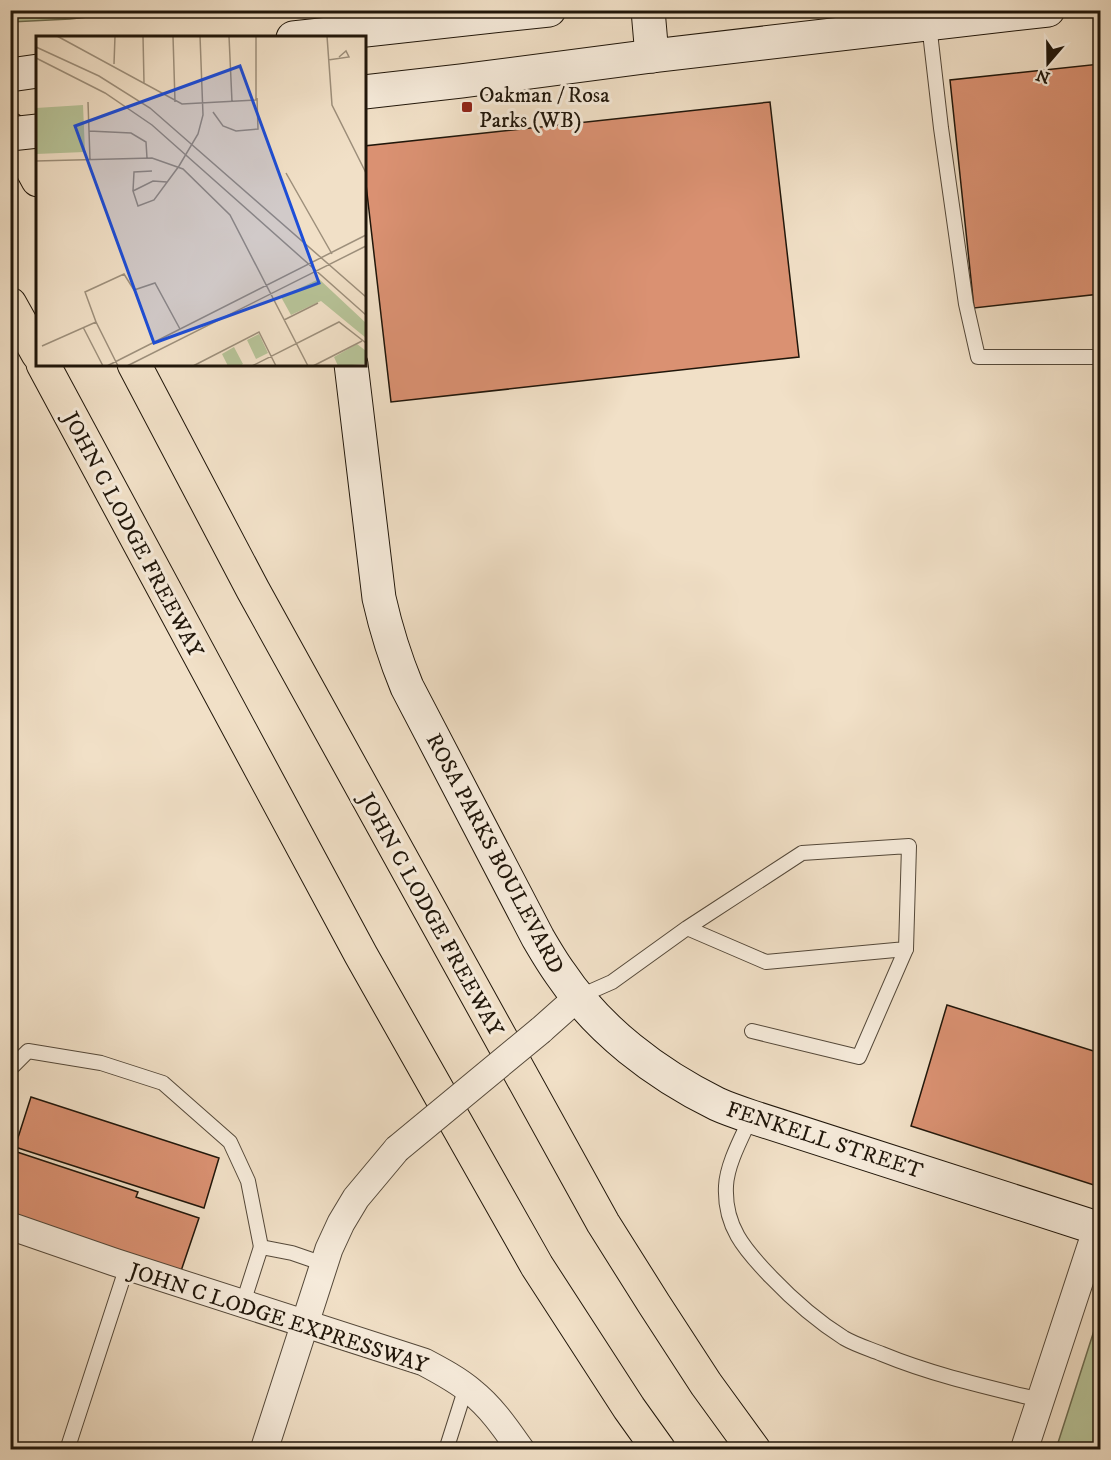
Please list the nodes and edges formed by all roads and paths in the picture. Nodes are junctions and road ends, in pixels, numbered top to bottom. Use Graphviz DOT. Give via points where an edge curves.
graph roads {
  1 [pos="549,10"];
  2 [pos="648,10"];
  3 [pos="1048,10"];
  4 [pos="389,19"];
  5 [pos="814,24"];
  6 [pos="929,24"];
  7 [pos="306,30"];
  8 [pos="652,56"];
  9 [pos="36,71"];
  10 [pos="10,75"];
  11 [pos="366,92"];
  12 [pos="10,129"];
  13 [pos="36,131"];
  14 [pos="10,134"];
  15 [pos="36,176"];
  16 [pos="10,304"];
  17 [pos="36,350"];
  18 [pos="1101,357"];
  19 [pos="44,366"];
  20 [pos="135,366"];
  21 [pos="351,366"];
  22 [pos="687,928"];
  23 [pos="906,949"];
  24 [pos="578,997"];
  25 [pos="752,1030"];
  26 [pos="10,1069"];
  27 [pos="752,1117"];
  28 [pos="10,1226"];
  29 [pos="1099,1229"];
  30 [pos="261,1247"];
  31 [pos="324,1264"];
  32 [pos="127,1266"];
  33 [pos="243,1303"];
  34 [pos="305,1324"];
  35 [pos="466,1387"];
  36 [pos="1040,1400"];
  37 [pos="67,1449"];
  38 [pos="264,1449"];
  39 [pos="446,1449"];
  40 [pos="520,1449"];
  41 [pos="659,1449"];
  42 [pos="754,1449"];
  43 [pos="1024,1449"];
  1 -- 4 [label="street"];
  2 -- 8 [label="street"];
  3 -- 6 [label="street"];
  4 -- 7 [label="street"];
  5 -- 6 [label="street"];
  5 -- 8 [label="street"];
  6 -- 18 [label="lane" via="966,304 978,357"];
  8 -- 11 [label="street"];
  9 -- 10 [label="street"];
  12 -- 15 [label="highway"];
  13 -- 14 [label="street, bridge"];
  16 -- 17 [label="highway"];
  19 -- 41 [label="highway, JOHN C LODGE FREEWAY" via="349,934 537,1266"];
  20 -- 42 [label="highway, JOHN C LODGE FREEWAY" via="252,590 603,1223 700,1374"];
  21 -- 24 [label="street, ROSA PARKS BOULEVARD" via="379,598 397,663 538,938"];
  22 -- 23 [label="lane" via="766,962"];
  22 -- 23 [label="lane" via="802,853 909,846"];
  22 -- 24 [label="lane" via="612,982"];
  23 -- 25 [label="lane" via="859,1056"];
  24 -- 27 [label="street, FENKELL STREET" via="642,1058 689,1089"];
  24 -- 31 [label="street, ROSA PARKS BOULEVARD, bridge" via="397,1149 356,1198"];
  26 -- 30 [label="lane" via="28,1051 101,1063 163,1083 230,1142 248,1181"];
  27 -- 29 [label="street, FENKELL STREET"];
  27 -- 36 [label="lane" via="733,1157 726,1184 727,1212 741,1242 795,1301 847,1339 914,1367"];
  28 -- 32 [label="street, JOHN C LODGE EXPRESSWAY"];
  29 -- 36 [label="street"];
  30 -- 31 [label="lane"];
  30 -- 33 [label="lane"];
  31 -- 34 [label="street, ROSA PARKS BOULEVARD"];
  32 -- 33 [label="street, JOHN C LODGE EXPRESSWAY"];
  32 -- 37 [label="lane"];
  33 -- 34 [label="street, JOHN C LODGE EXPRESSWAY"];
  34 -- 35 [label="street, JOHN C LODGE EXPRESSWAY" via="424,1362"];
  34 -- 38 [label="street, ROSA PARKS BOULEVARD"];
  35 -- 39 [label="lane"];
  35 -- 40 [label="street, JOHN C LODGE EXPRESSWAY" via="500,1420"];
  36 -- 43 [label="street"];
}
